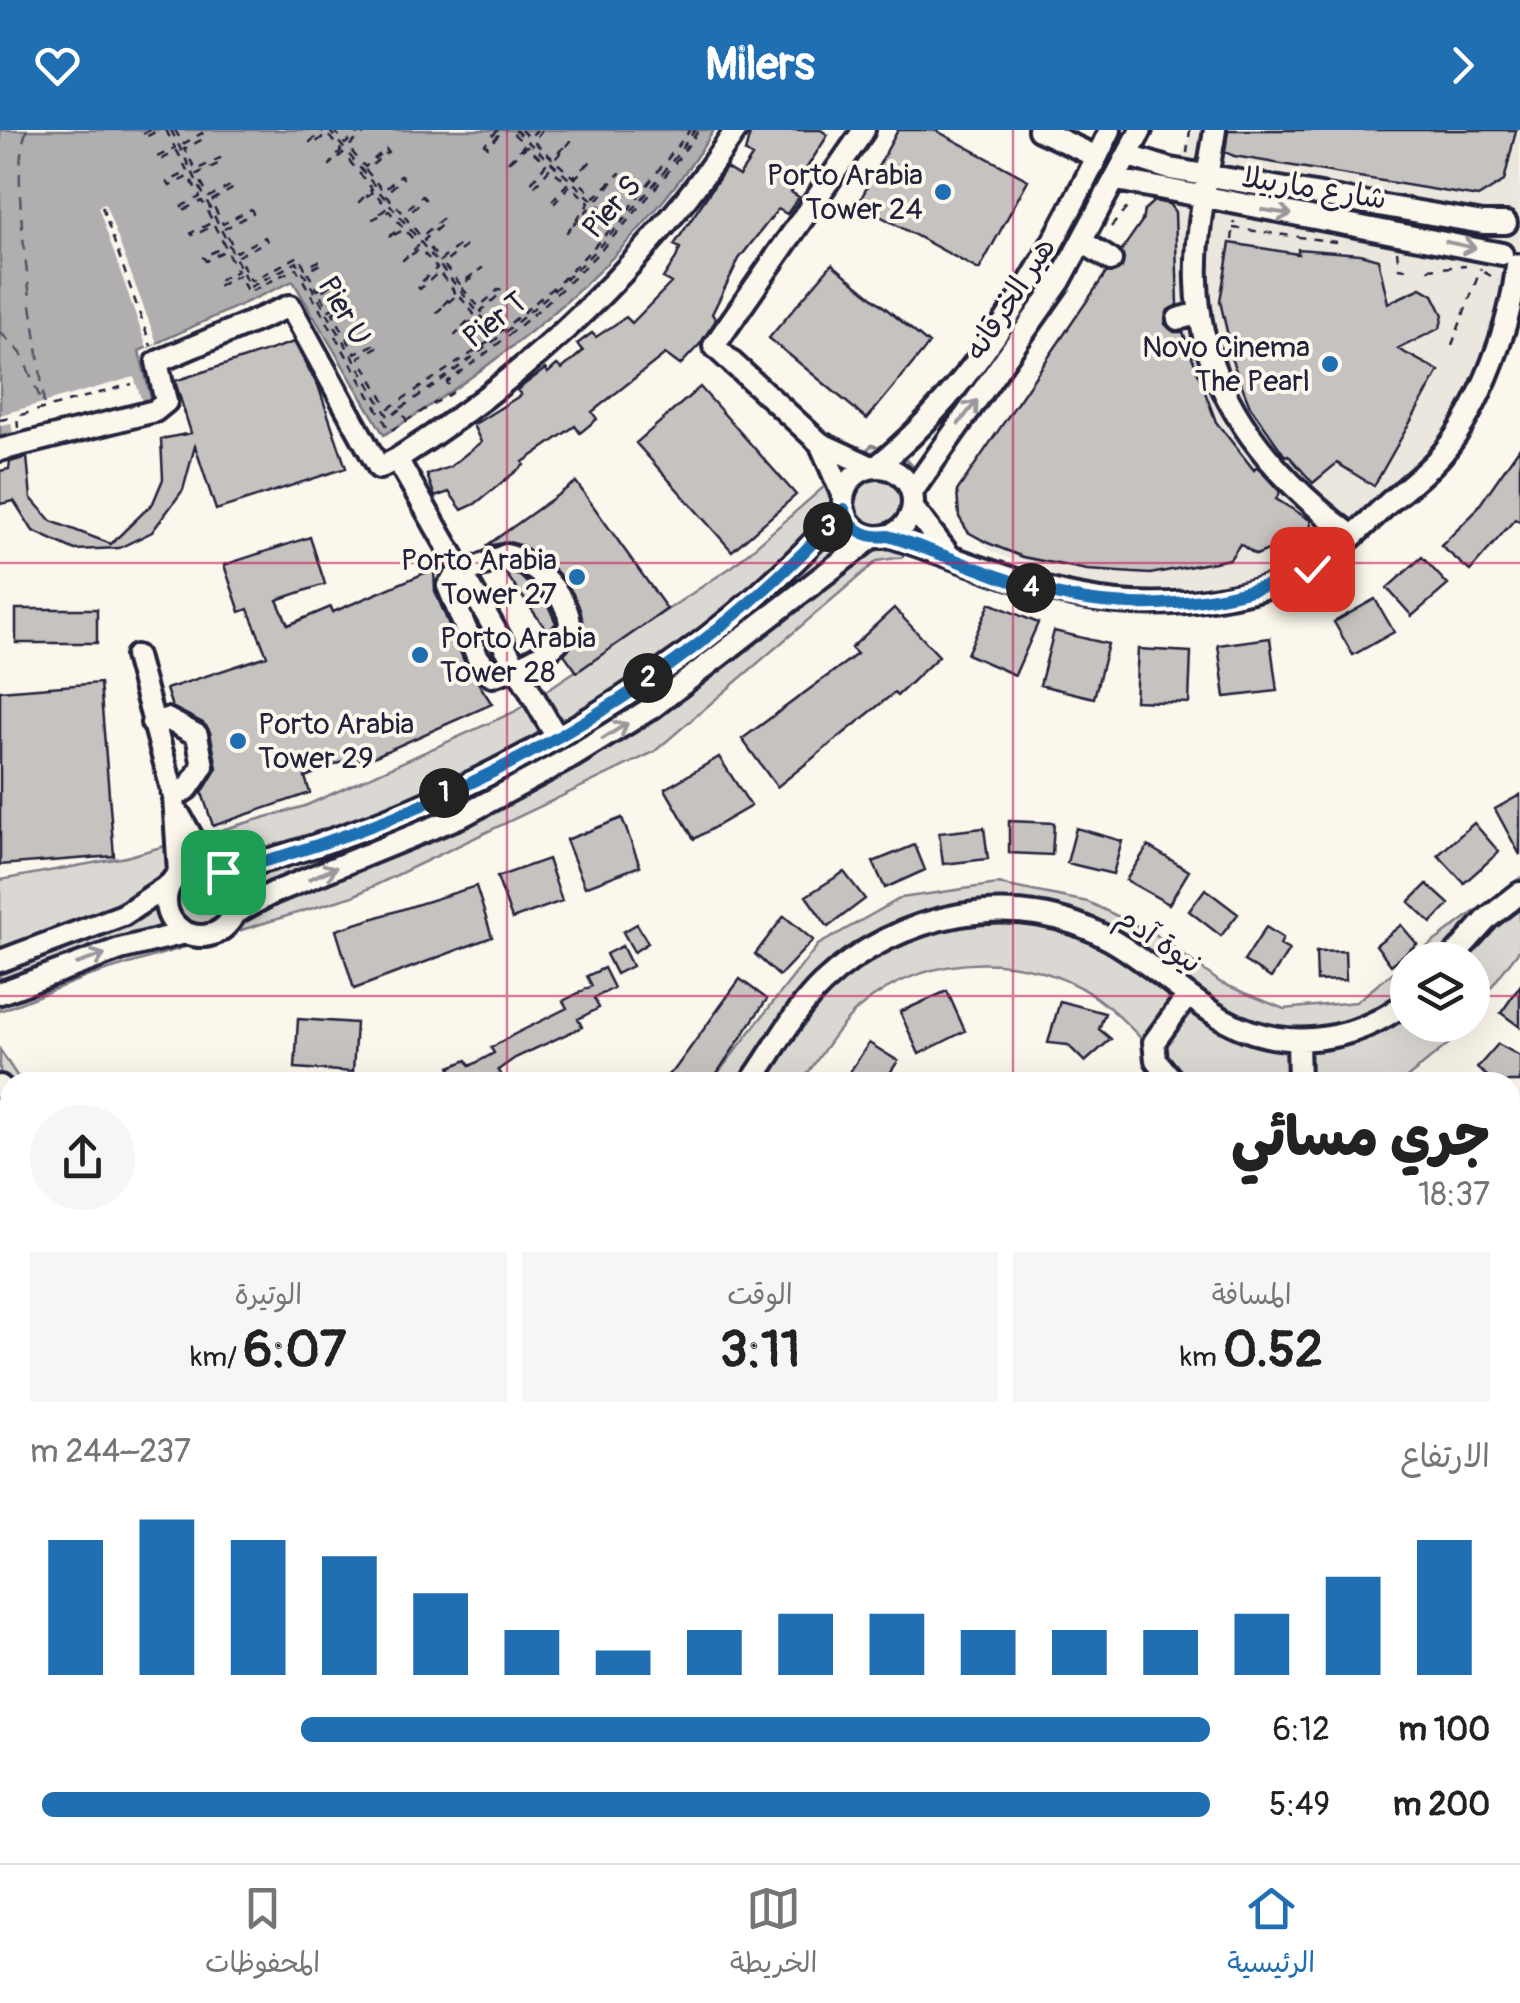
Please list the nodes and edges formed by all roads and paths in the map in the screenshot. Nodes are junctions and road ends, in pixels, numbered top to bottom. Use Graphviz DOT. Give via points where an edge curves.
graph roads {
  1 [pos="150,130"];
  2 [pos="159,130"];
  3 [pos="171,130"];
  4 [pos="329,130"];
  5 [pos="365,130"];
  6 [pos="515,130"];
  7 [pos="539,130"];
  8 [pos="695,130"];
  9 [pos="736,130"];
  10 [pos="864,130"];
  11 [pos="1039,130"];
  12 [pos="1110,130"];
  13 [pos="1142,130"];
  14 [pos="1190,130"];
  15 [pos="1215,130"];
  16 [pos="1129,156"];
  17 [pos="1097,157"];
  18 [pos="1185,161"];
  19 [pos="1207,175"];
  20 [pos="1117,180"];
  21 [pos="1203,199"];
  22 [pos="1134,200"];
  23 [pos="102,208"];
  24 [pos="1235,212"];
  25 [pos="1427,212"];
  26 [pos="1513,219"];
  27 [pos="1105,225"];
  28 [pos="620,226"];
  29 [pos="1233,228"];
  30 [pos="1421,236"];
  31 [pos="1232,240"];
  32 [pos="1083,242"];
  33 [pos="1338,242"];
  34 [pos="1395,249"];
  35 [pos="1111,260"];
  36 [pos="1513,261"];
  37 [pos="1428,269"];
  38 [pos="1412,270"];
  39 [pos="561,281"];
  40 [pos="566,286"];
  41 [pos="1200,313"];
  42 [pos="1178,319"];
  43 [pos="500,339"];
  44 [pos="1452,345"];
  45 [pos="156,362"];
  46 [pos="441,376"];
  47 [pos="132,384"];
  48 [pos="400,409"];
  49 [pos="17,416"];
  50 [pos="0,420"];
  51 [pos="407,421"];
  52 [pos="820,442"];
  53 [pos="10,448"];
  54 [pos="396,459"];
  55 [pos="874,467"];
  56 [pos="913,500"];
  57 [pos="843,502"];
  58 [pos="1351,535"];
  59 [pos="881,536"];
  60 [pos="950,556"];
  61 [pos="463,572"];
  62 [pos="136,656"];
  63 [pos="517,668"];
  64 [pos="152,723"];
  65 [pos="556,736"];
  66 [pos="175,803"];
  67 [pos="216,869"];
  68 [pos="174,878"];
  69 [pos="1520,893"];
  70 [pos="235,914"];
  71 [pos="185,933"];
  72 [pos="1466,942"];
  73 [pos="0,961"];
  74 [pos="0,993"];
  75 [pos="1188,995"];
  76 [pos="1390,1012"];
  77 [pos="1298,1040"];
  78 [pos="758,1072"];
  79 [pos="1166,1072"];
  80 [pos="1299,1072"];
  1 -- 2 [label="path" via="144,138"];
  3 -- 46 [label="path, Pier U" via="182,144 205,138 184,148 196,170 220,158 197,174 209,196 232,184 210,201 223,224 251,209 253,214 224,228 236,252 265,237 238,256 251,281 298,256 305,268 321,260 307,271 316,290 336,283 320,292 329,310 346,302 333,312 355,354 377,343 359,357 388,408"];
  3 -- 48 [label="path" via="250,287 297,262 389,418"];
  3 -- 51 [label="path, Pier U" via="176,148 157,158 177,152 188,172 170,186 189,176 200,196 180,208 202,201 213,222 191,233 214,226 225,246 206,261 226,250 237,271 218,286 239,275 248,293 296,268 390,431"];
  4 -- 5 [label="path, Pier T" via="346,144"];
  4 -- 43 [label="path"];
  4 -- 46 [label="path, Pier T" via="312,146 327,134 342,150 330,165 343,153 372,189 360,202 374,191 387,208 374,219 389,210 402,226 388,238 405,229 418,246 403,260 420,249 436,268 417,286 440,272 454,292 436,312 458,294 474,314 455,335 476,318 494,338"];
  5 -- 39 [label="path, Pier T" via="348,146 365,167 386,150 366,170 383,190 403,178 386,194 402,214 425,199 405,216 421,237 442,220 424,240 440,261 462,243 442,264 460,284 482,268 461,287 479,307 502,292 481,311 500,332"];
  6 -- 7 [label="path, Pier S" via="530,138"];
  6 -- 28 [label="path"];
  6 -- 39 [label="path, Pier S" via="525,144 506,164 527,146 546,164 530,184 550,168 568,183 553,206 570,185 589,202 567,232 592,205 614,226"];
  7 -- 8 [label="path, Pier S" via="533,140 552,158 571,141 554,160 573,177 592,160 575,178 595,197 620,173 598,199 620,219"];
  8 -- 28 [label="path"];
  8 -- 40 [label="path, Pier S" via="619,232"];
  9 -- 54 [label="street" via="612,288 450,426"];
  10 -- 52 [label="street" via="714,346"];
  11 -- 17 [label="street"];
  12 -- 17 [label="street, هير الخرقانه"];
  13 -- 16 [label="street, هير الخرقانه"];
  14 -- 18 [label="path"];
  15 -- 19 [label="street"];
  16 -- 19 [label="street, شارع ماربيلا"];
  16 -- 20 [label="street, هير الخرقانه"];
  17 -- 55 [label="street, هير الخرقانه" via="996,331 936,412"];
  19 -- 21 [label="street"];
  19 -- 25 [label="street, شارع ماربيلا"];
  20 -- 21 [label="street, شارع ماربيلا"];
  20 -- 32 [label="street, هير الخرقانه"];
  21 -- 30 [label="street, شارع ماربيلا, one-way"];
  21 -- 41 [label="street"];
  22 -- 27 [label="path" via="1112,227"];
  23 -- 45 [label="path"];
  24 -- 29 [label="path"];
  25 -- 26 [label="street, شارع ماربيلا"];
  25 -- 30 [label="street"];
  26 -- 36 [label="street" via="1498,234"];
  28 -- 43 [label="path"];
  29 -- 31 [label="path"];
  29 -- 33 [label="path"];
  30 -- 36 [label="street, شارع ماربيلا, one-way"];
  32 -- 35 [label="street"];
  56 -- 32 [label="street, هير الخرقانه, one-way"];
  34 -- 38 [label="path" via="1399,268"];
  36 -- 58 [label="street" via="1513,306 1458,430 1432,464"];
  37 -- 44 [label="path" via="1464,268 1477,259 1482,271"];
  40 -- 51 [label="path, Pier T" via="447,382 454,392"];
  41 -- 42 [label="street"];
  41 -- 58 [label="street" via="1221,384 1254,444 1312,506"];
  43 -- 48 [label="path"];
  45 -- 53 [label="street" via="166,402 155,411"];
  45 -- 54 [label="street" via="290,306 379,468"];
  47 -- 49 [label="path"];
  48 -- 51 [label="path"];
  49 -- 50 [label="path"];
  49 -- 53 [label="path"];
  52 -- 55 [label="street"];
  52 -- 57 [label="street"];
  54 -- 61 [label="street"];
  55 -- 56 [label="street" via="901,475"];
  55 -- 57 [label="street" via="851,480"];
  56 -- 59 [label="street" via="905,526"];
  56 -- 60 [label="street"];
  57 -- 59 [label="street" via="852,525"];
  57 -- 65 [label="street" via="790,568 733,616"];
  58 -- 60 [label="street" via="1312,569 1276,584 1182,605 1061,595"];
  59 -- 60 [label="street"];
  70 -- 59 [label="street, one-way" via="273,892 464,816 572,757 653,707"];
  61 -- 63 [label="street"];
  61 -- 63 [label="street" via="448,586 487,674"];
  61 -- 63 [label="street" via="506,554 519,557 565,607 570,626 564,637"];
  62 -- 64 [label="street"];
  63 -- 65 [label="street"];
  64 -- 66 [label="street"];
  64 -- 66 [label="street" via="168,719 197,735 203,766"];
  65 -- 67 [label="street" via="374,823 277,859"];
  66 -- 67 [label="street"];
  66 -- 68 [label="street"];
  67 -- 68 [label="street"];
  67 -- 70 [label="street" via="236,891"];
  68 -- 71 [label="street" via="167,912"];
  68 -- 73 [label="street" via="123,916"];
  69 -- 72 [label="street"];
  70 -- 71 [label="street" via="208,936"];
  74 -- 71 [label="street, one-way"];
  75 -- 77 [label="street, نيوة آدم" via="1224,1020"];
  75 -- 78 [label="street, نيوة آدم" via="1108,938 1075,924 1036,914 955,914 899,931 854,956 819,987"];
  75 -- 79 [label="street" via="1154,1042"];
  76 -- 77 [label="street, نيوة آدم" via="1358,1031"];
  77 -- 80 [label="street"];
}
